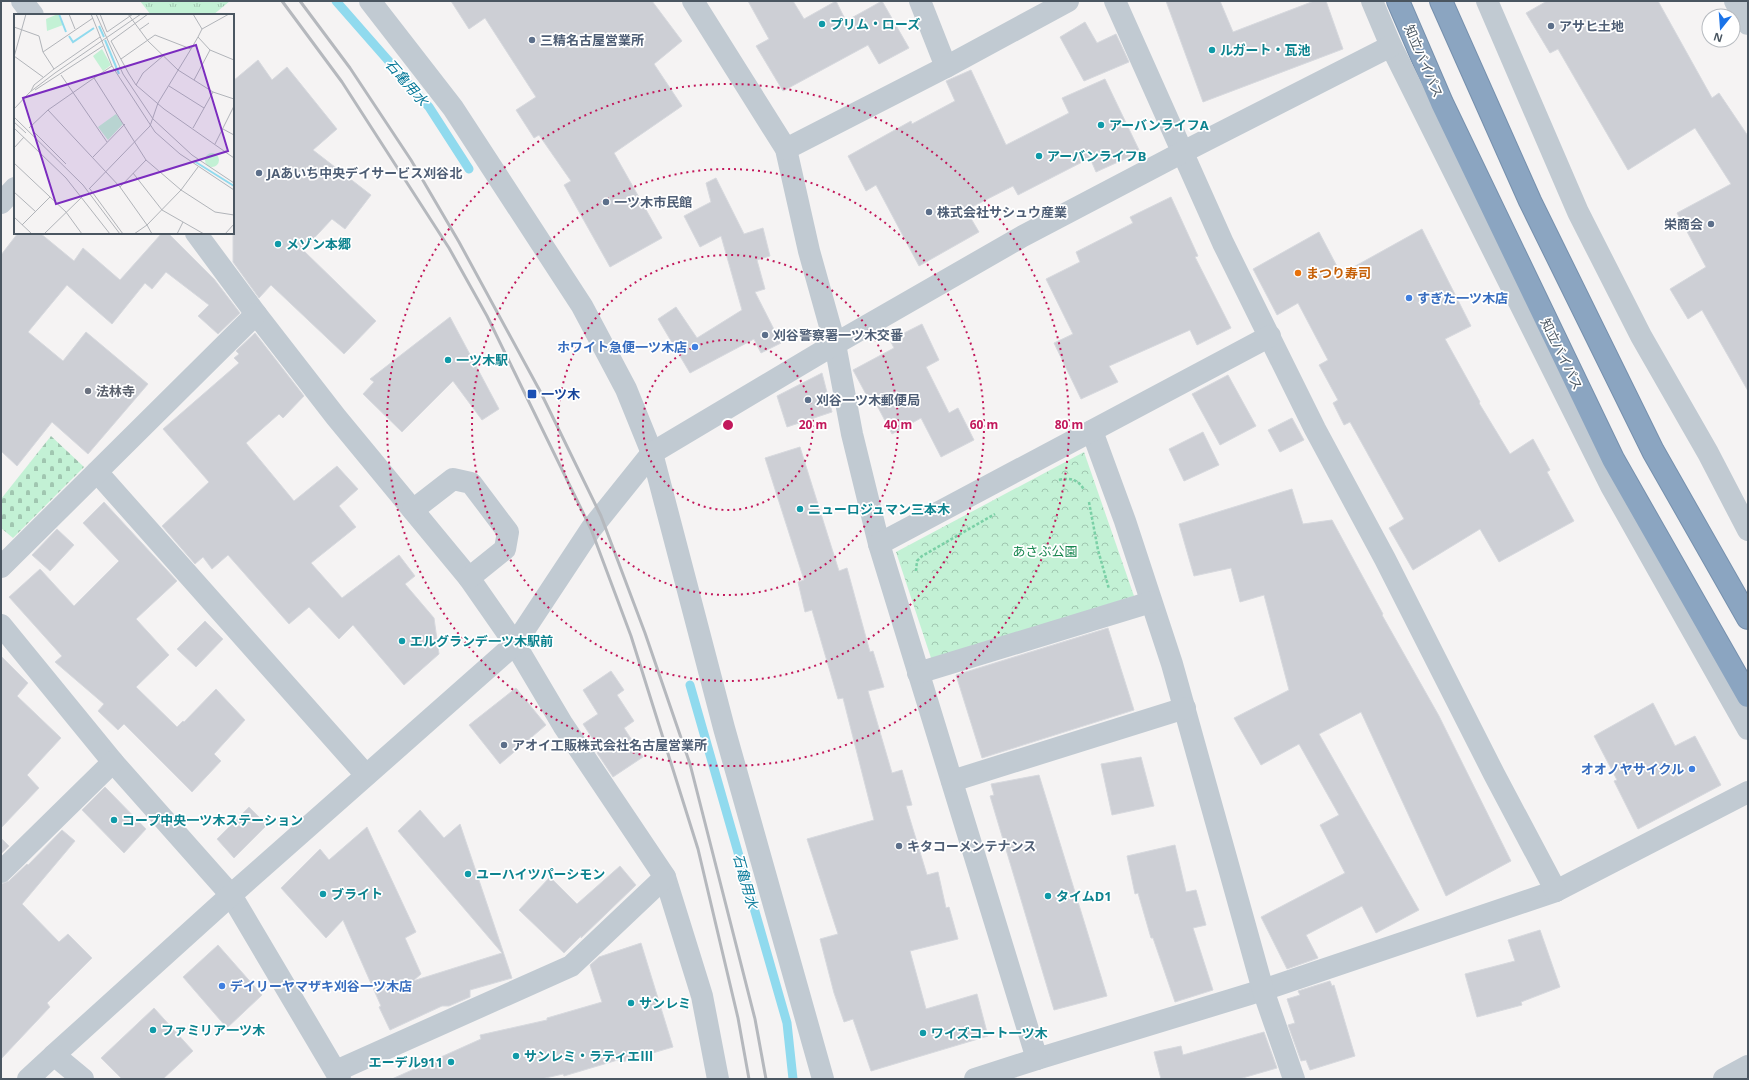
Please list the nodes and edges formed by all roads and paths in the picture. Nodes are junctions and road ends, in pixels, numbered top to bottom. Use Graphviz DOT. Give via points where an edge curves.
graph roads {
  1 [pos="22,1"];
  2 [pos="370,1"];
  3 [pos="693,1"];
  4 [pos="920,1"];
  5 [pos="1068,1"];
  6 [pos="1115,1"];
  7 [pos="1372,1"];
  8 [pos="1398,1"];
  9 [pos="1441,1"];
  10 [pos="1487,1"];
  11 [pos="1735,1"];
  12 [pos="32,14"];
  13 [pos="1748,24"];
  14 [pos="1391,46"];
  15 [pos="946,67"];
  16 [pos="786,149"];
  17 [pos="1183,152"];
  18 [pos="14,189"];
  19 [pos="1,202"];
  20 [pos="197,234"];
  21 [pos="256,314"];
  22 [pos="1270,336"];
  23 [pos="835,344"];
  24 [pos="1092,431"];
  25 [pos="652,453"];
  26 [pos="97,472"];
  27 [pos="1055,480"];
  28 [pos="413,510"];
  29 [pos="1001,510"];
  30 [pos="1748,530"];
  31 [pos="879,544"];
  32 [pos="1,567"];
  33 [pos="916,576"];
  34 [pos="469,578"];
  35 [pos="1151,602"];
  36 [pos="1119,612"];
  37 [pos="1748,618"];
  38 [pos="1,625"];
  39 [pos="515,644"];
  40 [pos="918,673"];
  41 [pos="1748,696"];
  42 [pos="1185,708"];
  43 [pos="1748,729"];
  44 [pos="113,762"];
  45 [pos="366,775"];
  46 [pos="952,781"];
  47 [pos="1748,792"];
  48 [pos="1,872"];
  49 [pos="665,877"];
  50 [pos="1556,891"];
  51 [pos="231,895"];
  52 [pos="1263,990"];
  53 [pos="54,1055"];
  54 [pos="1037,1059"];
  55 [pos="1748,1066"];
  56 [pos="338,1075"];
  57 [pos="28,1079"];
  58 [pos="83,1079"];
  59 [pos="718,1079"];
  60 [pos="822,1079"];
  61 [pos="975,1079"];
  62 [pos="1294,1079"];
  63 [pos="1724,1079"];
  1 -- 12 [label="street"];
  2 -- 25 [label="street" via="453,108 582,306 626,389"];
  3 -- 16 [label="street"];
  4 -- 15 [label="street"];
  5 -- 15 [label="street"];
  6 -- 17 [label="street"];
  7 -- 14 [label="street"];
  8 -- 41 [label="highway, 知立バイパス" via="1442,103 1613,459"];
  9 -- 37 [label="highway" via="1530,201 1653,451"];
  10 -- 30 [label="street" via="1578,212 1641,336 1708,453"];
  11 -- 13 [label="street"];
  14 -- 17 [label="street"];
  14 -- 43 [label="street" via="1611,486"];
  15 -- 16 [label="street"];
  16 -- 23 [label="street" via="809,251"];
  17 -- 22 [label="street" via="1223,243"];
  17 -- 23 [label="street" via="1023,236"];
  18 -- 19 [label="street"];
  20 -- 21 [label="street"];
  21 -- 26 [label="street"];
  21 -- 28 [label="street"];
  22 -- 24 [label="street"];
  22 -- 50 [label="street" via="1314,429 1385,559"];
  23 -- 25 [label="street"];
  23 -- 31 [label="street" via="852,434"];
  24 -- 31 [label="street"];
  24 -- 35 [label="street"];
  25 -- 39 [label="street" via="591,529"];
  25 -- 60 [label="street" via="724,728"];
  26 -- 32 [label="street"];
  26 -- 45 [label="street"];
  27 -- 36 [label="path" via="1068,478 1080,483 1088,497 1107,585"];
  28 -- 34 [label="street"];
  28 -- 34 [label="street" via="453,479 471,483 508,532 505,549"];
  29 -- 33 [label="path" via="922,556 917,561"];
  31 -- 40 [label="street"];
  34 -- 39 [label="street"];
  35 -- 36 [label="street"];
  35 -- 42 [label="street"];
  36 -- 40 [label="street"];
  38 -- 44 [label="street"];
  39 -- 45 [label="street"];
  39 -- 49 [label="street" via="563,725"];
  40 -- 46 [label="street"];
  42 -- 46 [label="street"];
  42 -- 52 [label="street"];
  44 -- 48 [label="street"];
  44 -- 51 [label="street"];
  45 -- 51 [label="street"];
  46 -- 54 [label="street"];
  47 -- 50 [label="street"];
  49 -- 56 [label="street" via="571,966"];
  49 -- 59 [label="street" via="702,996"];
  50 -- 52 [label="street"];
  51 -- 53 [label="street"];
  51 -- 56 [label="street"];
  52 -- 54 [label="street"];
  52 -- 62 [label="street"];
  53 -- 57 [label="street"];
  53 -- 58 [label="street"];
  54 -- 61 [label="street"];
  55 -- 63 [label="street"];
}
